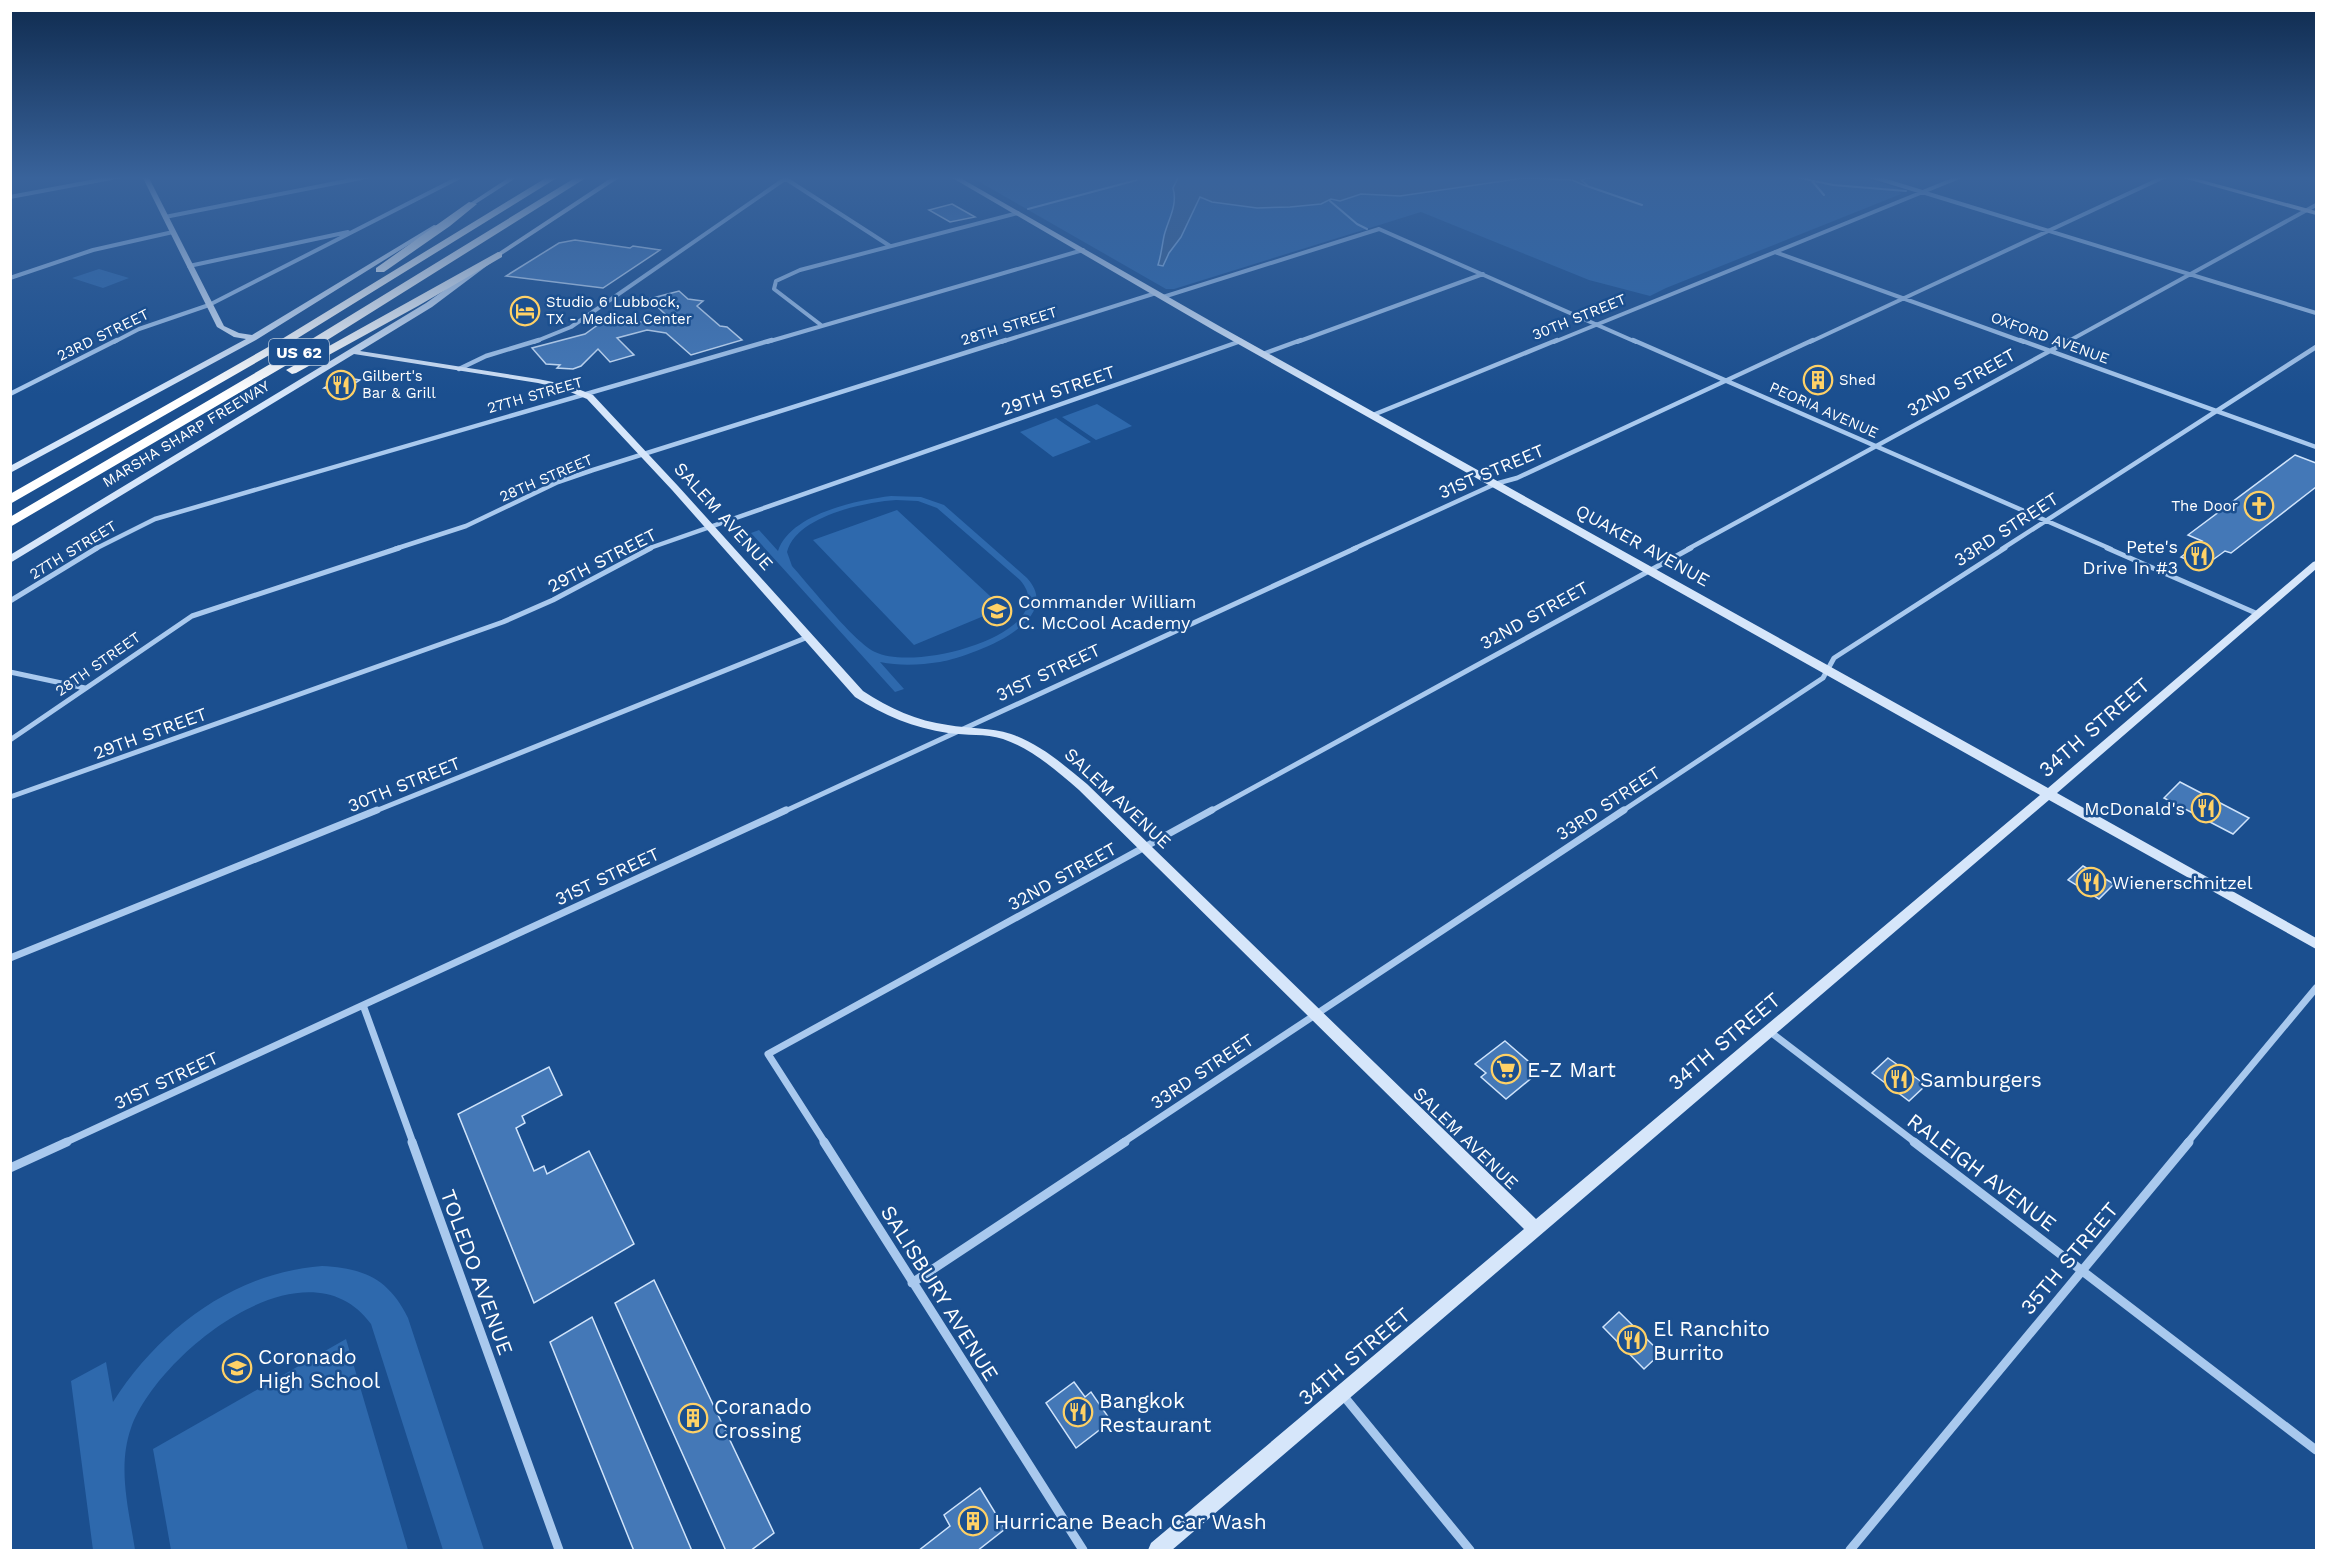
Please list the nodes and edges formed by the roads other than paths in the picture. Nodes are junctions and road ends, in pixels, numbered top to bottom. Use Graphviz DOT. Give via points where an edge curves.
graph roads {
  1 [pos="98,249"];
  2 [pos="181,249"];
  3 [pos="269,249"];
  4 [pos="320,249"];
  5 [pos="399,249"];
  6 [pos="411,249"];
  7 [pos="437,249"];
  8 [pos="467,249"];
  9 [pos="507,249"];
  10 [pos="684,249"];
  11 [pos="879,249"];
  12 [pos="1313,249"];
  13 [pos="1425,249"];
  14 [pos="1783,249"];
  15 [pos="2010,249"];
  16 [pos="2107,249"];
  17 [pos="2236,249"];
  18 [pos="1083,250"];
  19 [pos="1775,252"];
  20 [pos="498,255"];
  21 [pos="189,266"];
  22 [pos="1483,274"];
  23 [pos="2190,274"];
  24 [pos="10,278"];
  25 [pos="1160,295"];
  26 [pos="1904,298"];
  27 [pos="209,305"];
  28 [pos="2316,313"];
  29 [pos="1597,324"];
  30 [pos="821,325"];
  31 [pos="253,338"];
  32 [pos="1241,341"];
  33 [pos="2316,347"];
  34 [pos="2049,351"];
  35 [pos="354,352"];
  36 [pos="1263,354"];
  37 [pos="459,369"];
  38 [pos="1727,380"];
  39 [pos="10,394"];
  40 [pos="584,394"];
  41 [pos="2217,411"];
  42 [pos="1372,415"];
  43 [pos="108,444"];
  44 [pos="1876,446"];
  45 [pos="2316,447"];
  46 [pos="643,454"];
  47 [pos="10,471"];
  48 [pos="1495,484"];
  49 [pos="10,500"];
  50 [pos="2046,521"];
  51 [pos="10,523"];
  52 [pos="709,526"];
  53 [pos="10,560"];
  54 [pos="2316,564"];
  55 [pos="1649,569"];
  56 [pos="10,601"];
  57 [pos="2259,614"];
  58 [pos="808,637"];
  59 [pos="1828,669"];
  60 [pos="10,672"];
  61 [pos="85,688"];
  62 [pos="957,730"];
  63 [pos="10,740"];
  64 [pos="2049,794"];
  65 [pos="10,797"];
  66 [pos="1145,848"];
  67 [pos="2316,944"];
  68 [pos="10,958"];
  69 [pos="2316,988"];
  70 [pos="363,1005"];
  71 [pos="1314,1014"];
  72 [pos="1768,1031"];
  73 [pos="768,1054"];
  74 [pos="10,1168"];
  75 [pos="1535,1229"];
  76 [pos="2082,1271"];
  77 [pos="912,1283"];
  78 [pos="1342,1394"];
  79 [pos="2316,1450"];
  80 [pos="559,1551"];
  81 [pos="1083,1551"];
  82 [pos="1158,1551"];
  83 [pos="1470,1551"];
  84 [pos="1850,1551"];
  1 -- 24 [label="street"];
  2 -- 21 [label="main road"];
  3 -- 21 [label="street"];
  4 -- 27 [label="street, 23RD STREET"];
  5 -- 31 [label="main road"];
  6 -- 43 [label="highway" via="292,329 151,411"];
  7 -- 43 [label="highway, MARSHA SHARP FREEWAY / US 62"];
  8 -- 51 [label="highway, MARSHA SHARP FREEWAY / US 62"];
  9 -- 20 [label="main road, MARSHA SHARP FREEWAY"];
  10 -- 37 [label="street" via="571,327 483,355"];
  11 -- 30 [label="street" via="778,279 774,288"];
  12 -- 25 [label="street, 28TH STREET"];
  13 -- 22 [label="street, PEORIA AVENUE"];
  14 -- 19 [label="street, 30TH STREET"];
  15 -- 26 [label="street, 31ST STREET"];
  16 -- 23 [label="street"];
  17 -- 23 [label="street, 32ND STREET"];
  18 -- 25 [label="main road, QUAKER AVENUE"];
  18 -- 30 [label="street, 27TH STREET"];
  19 -- 26 [label="street, OXFORD AVENUE"];
  19 -- 29 [label="street, 30TH STREET"];
  20 -- 35 [label="main road, MARSHA SHARP FREEWAY"];
  20 -- 51 [label="highway"];
  21 -- 27 [label="main road"];
  22 -- 29 [label="street, PEORIA AVENUE"];
  22 -- 36 [label="street"];
  23 -- 28 [label="street"];
  23 -- 34 [label="street, 32ND STREET"];
  25 -- 32 [label="main road, QUAKER AVENUE"];
  25 -- 46 [label="street, 28TH STREET"];
  26 -- 34 [label="street, OXFORD AVENUE"];
  26 -- 38 [label="street, 31ST STREET"];
  27 -- 31 [label="main road" via="225,330"];
  27 -- 39 [label="street, 23RD STREET" via="139,329"];
  29 -- 38 [label="street, PEORIA AVENUE"];
  29 -- 42 [label="street, 30TH STREET"];
  30 -- 40 [label="street, 27TH STREET"];
  31 -- 47 [label="main road"];
  32 -- 36 [label="main road, QUAKER AVENUE"];
  32 -- 52 [label="street, 29TH STREET"];
  33 -- 41 [label="street, 33RD STREET"];
  34 -- 41 [label="street, OXFORD AVENUE"];
  34 -- 44 [label="street, 32ND STREET"];
  35 -- 37 [label="main road, SALEM AVENUE"];
  35 -- 53 [label="main road, MARSHA SHARP FREEWAY"];
  36 -- 42 [label="main road, QUAKER AVENUE"];
  37 -- 40 [label="main road, SALEM AVENUE" via="538,381"];
  38 -- 44 [label="street, PEORIA AVENUE"];
  38 -- 48 [label="street, 31ST STREET" via="1517,478"];
  40 -- 46 [label="main road, SALEM AVENUE"];
  40 -- 56 [label="street, 27TH STREET" via="155,519 112,539"];
  41 -- 45 [label="street, OXFORD AVENUE"];
  41 -- 50 [label="street, 33RD STREET"];
  42 -- 48 [label="main road, QUAKER AVENUE"];
  43 -- 49 [label="highway, MARSHA SHARP FREEWAY / US 62"];
  44 -- 50 [label="street, PEORIA AVENUE"];
  44 -- 55 [label="street, 32ND STREET"];
  46 -- 52 [label="main road, SALEM AVENUE"];
  46 -- 61 [label="street, 28TH STREET" via="558,482 466,526 192,616"];
  48 -- 55 [label="main road, QUAKER AVENUE"];
  48 -- 62 [label="street, 31ST STREET"];
  50 -- 57 [label="street, PEORIA AVENUE"];
  50 -- 59 [label="street, 33RD STREET" via="1834,658"];
  52 -- 58 [label="main road, SALEM AVENUE"];
  52 -- 65 [label="street, 29TH STREET" via="640,552 514,618"];
  54 -- 57 [label="main road, 34TH STREET"];
  55 -- 59 [label="main road, QUAKER AVENUE"];
  55 -- 66 [label="street, 32ND STREET"];
  57 -- 64 [label="main road, 34TH STREET"];
  58 -- 62 [label="main road, SALEM AVENUE" via="860,694 878,707 933,727"];
  58 -- 68 [label="street, 30TH STREET"];
  59 -- 64 [label="main road, QUAKER AVENUE"];
  59 -- 71 [label="street, 33RD STREET" via="1823,678"];
  60 -- 61 [label="street"];
  61 -- 63 [label="street, 28TH STREET"];
  62 -- 66 [label="main road, SALEM AVENUE" via="994,732 1046,755"];
  62 -- 70 [label="street, 31ST STREET"];
  64 -- 67 [label="main road, QUAKER AVENUE"];
  64 -- 72 [label="main road, 34TH STREET"];
  66 -- 71 [label="main road, SALEM AVENUE"];
  66 -- 73 [label="street, 32ND STREET"];
  69 -- 76 [label="street, 35TH STREET"];
  70 -- 74 [label="street, 31ST STREET"];
  70 -- 80 [label="street, TOLEDO AVENUE"];
  71 -- 75 [label="main road, SALEM AVENUE"];
  71 -- 77 [label="street, 33RD STREET"];
  72 -- 75 [label="main road, 34TH STREET"];
  72 -- 76 [label="street, RALEIGH AVENUE"];
  73 -- 77 [label="street, SALISBURY AVENUE"];
  75 -- 78 [label="main road, 34TH STREET"];
  76 -- 79 [label="street, RALEIGH AVENUE"];
  76 -- 84 [label="street, 35TH STREET"];
  77 -- 81 [label="street, SALISBURY AVENUE"];
  78 -- 82 [label="main road, 34TH STREET"];
  78 -- 83 [label="street"];
}
